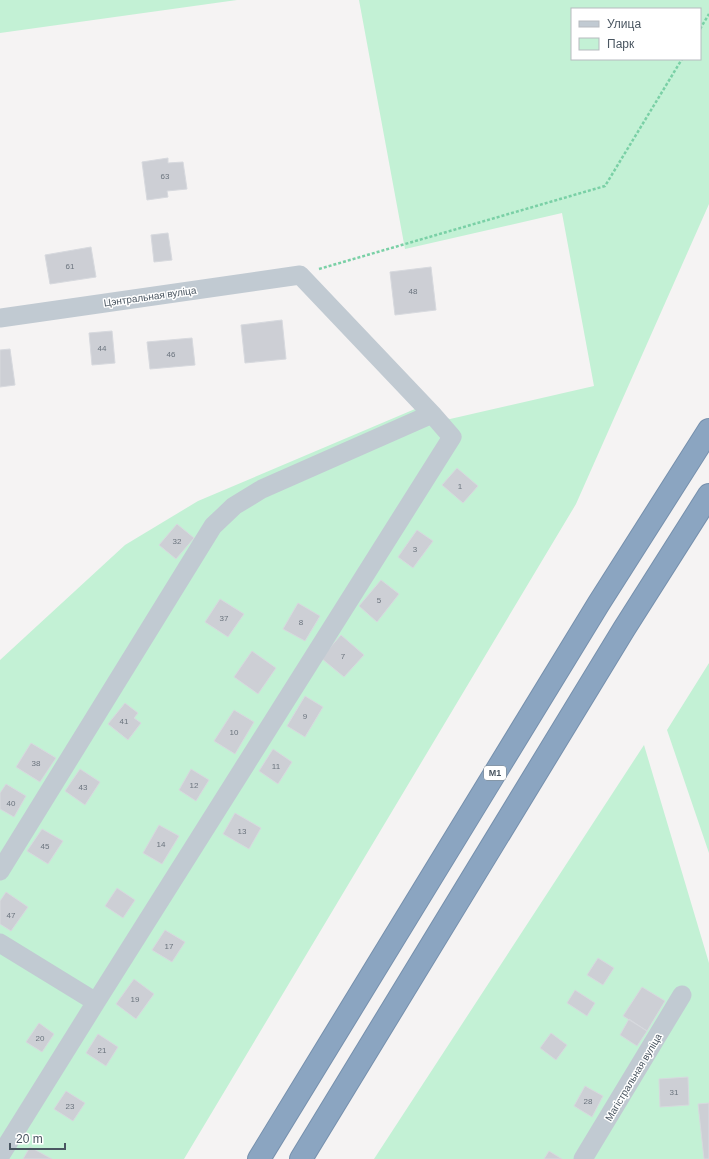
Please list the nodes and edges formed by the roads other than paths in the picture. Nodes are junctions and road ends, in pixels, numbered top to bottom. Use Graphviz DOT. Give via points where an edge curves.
graph roads {
  1 [pos="0,318"];
  2 [pos="432,414"];
  3 [pos="709,430"];
  4 [pos="709,495"];
  5 [pos="0,871"];
  6 [pos="0,943"];
  7 [pos="682,995"];
  8 [pos="96,1002"];
  9 [pos="313,1150"];
  10 [pos="0,1156"];
  11 [pos="259,1159"];
  12 [pos="300,1159"];
  13 [pos="583,1159"];
  1 -- 2 [label="street, Цэнтральная вуліца" via="300,275"];
  2 -- 5 [label="street" via="262,489 234,506 213,526"];
  2 -- 8 [label="street" via="452,437"];
  3 -- 11 [label="highway, М1" via="595,610"];
  4 -- 9 [label="highway" via="616,642"];
  6 -- 8 [label="street"];
  7 -- 13 [label="street, Магістральная вуліца"];
  8 -- 10 [label="street"];
  9 -- 12 [label="highway"];
}
